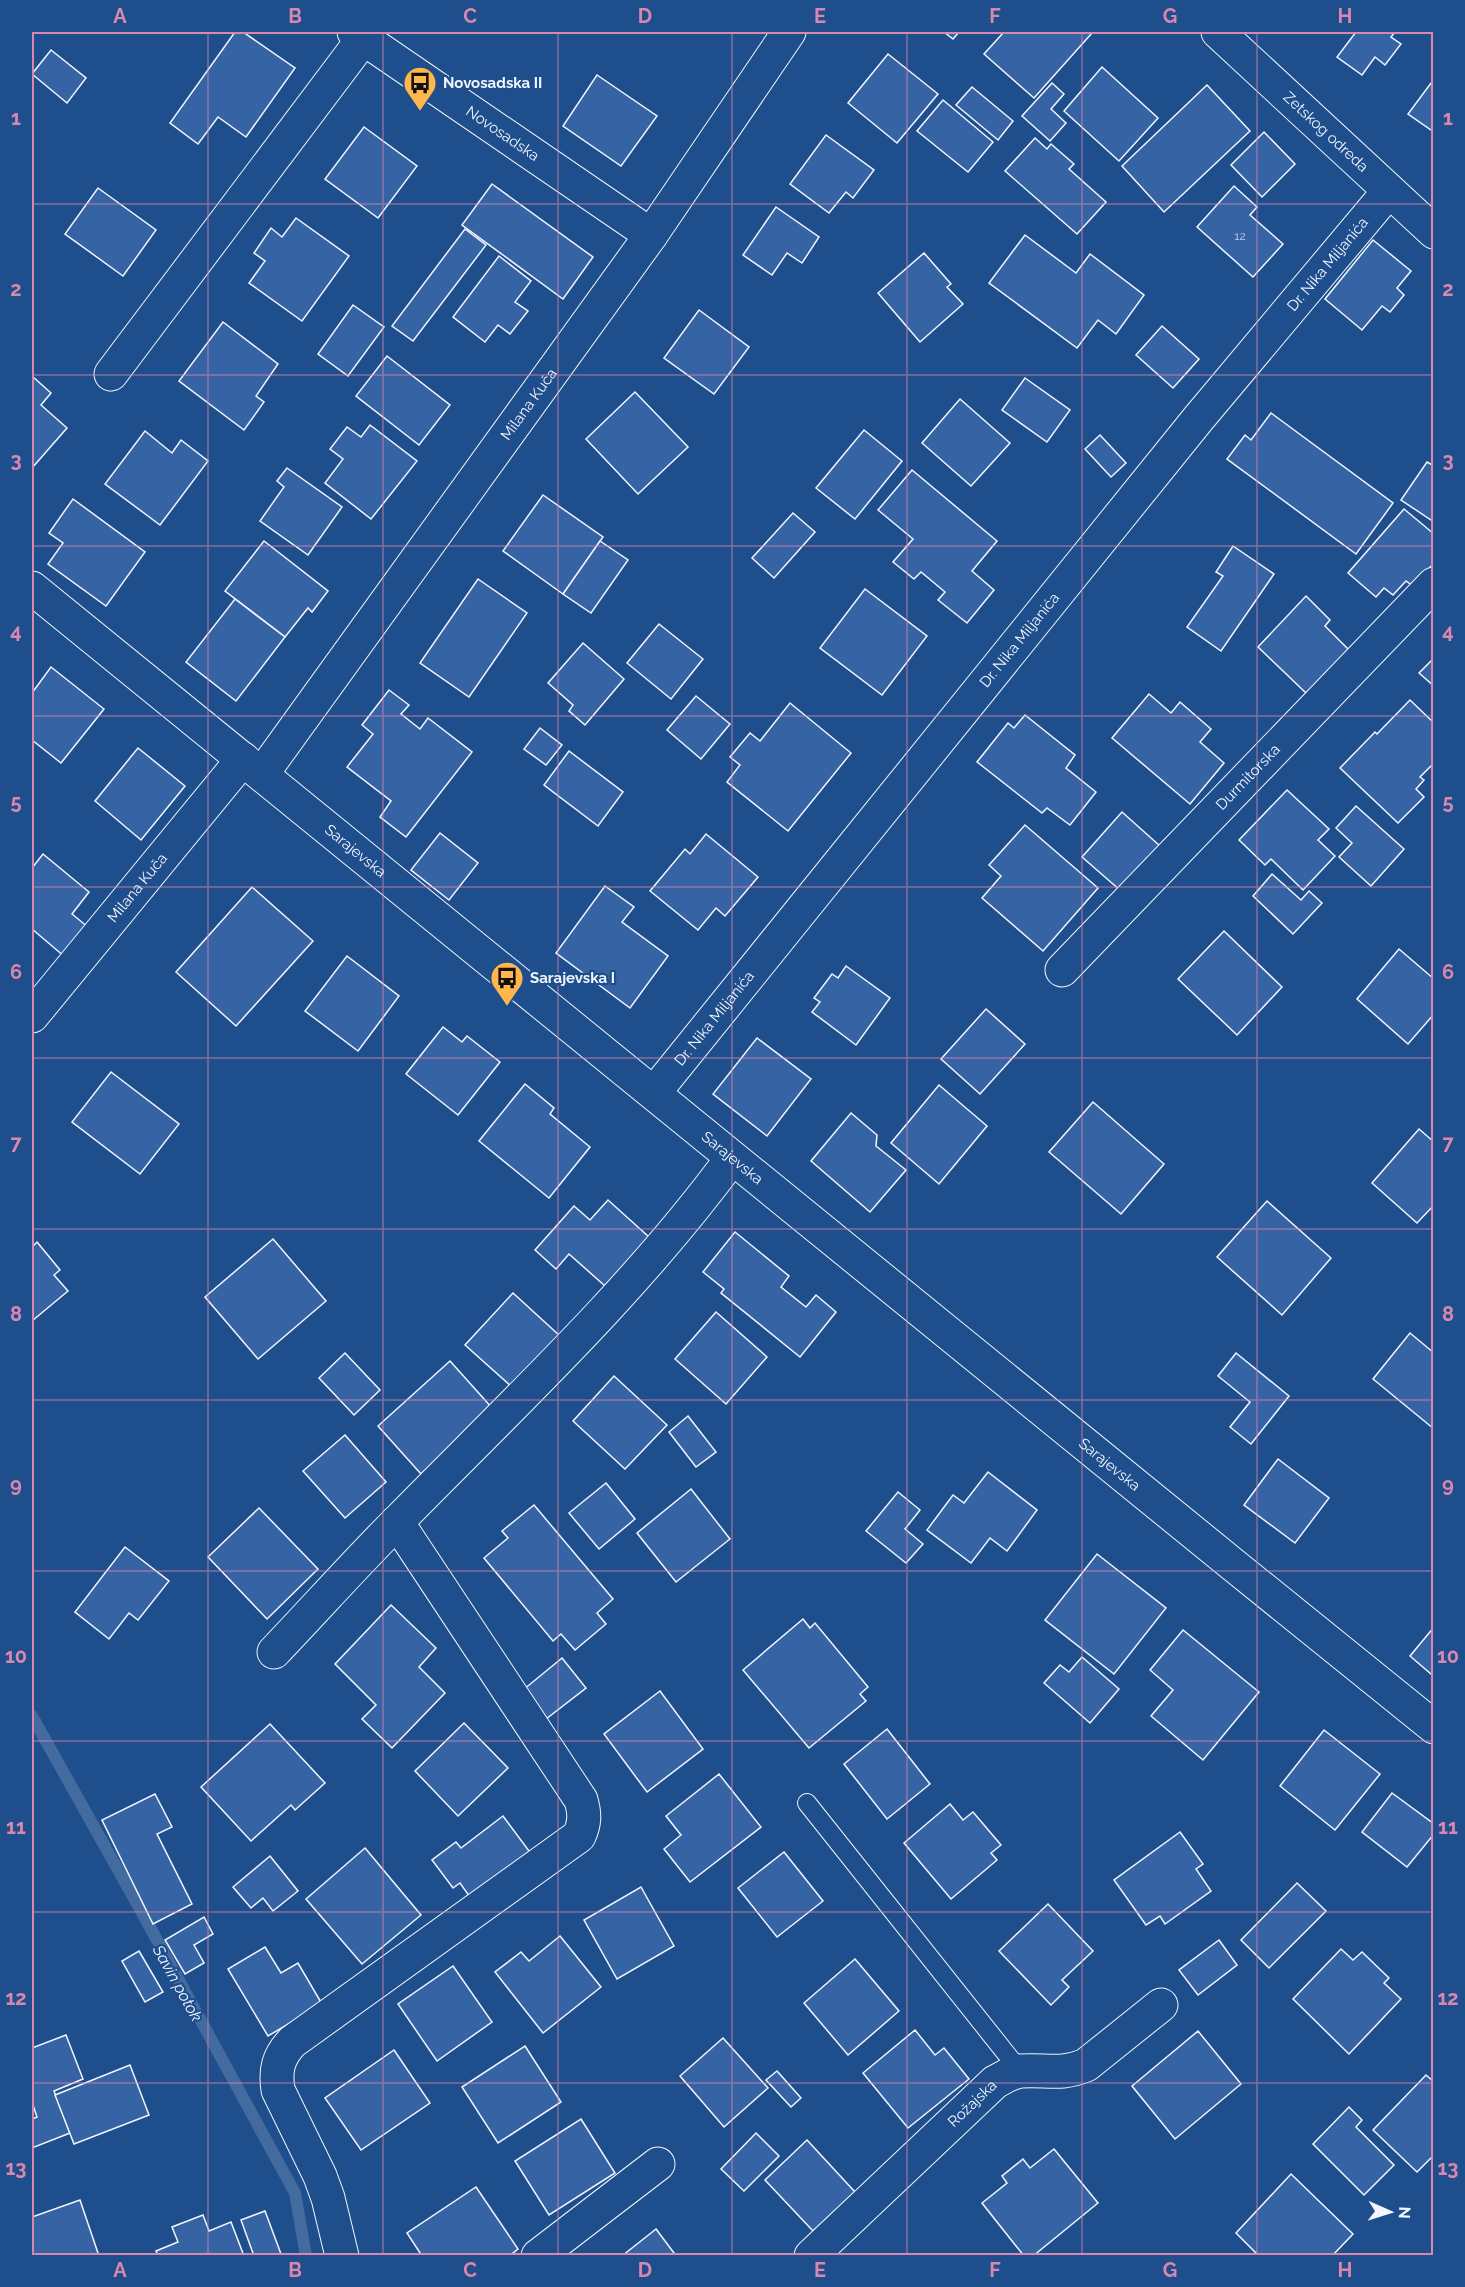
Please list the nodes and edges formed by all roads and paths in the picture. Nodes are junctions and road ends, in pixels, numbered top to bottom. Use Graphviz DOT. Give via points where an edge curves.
graph roads {
  1 [pos="789,32"];
  2 [pos="1218,32"];
  3 [pos="359,35"];
  4 [pos="1389,191"];
  5 [pos="1434,232"];
  6 [pos="651,235"];
  7 [pos="111,374"];
  8 [pos="1434,584"];
  9 [pos="32,588"];
  10 [pos="252,766"];
  11 [pos="1062,970"];
  12 [pos="32,1016"];
  13 [pos="654,1093"];
  14 [pos="732,1158"];
  15 [pos="397,1522"];
  16 [pos="274,1653"];
  17 [pos="1434,1727"];
  18 [pos="807,1803"];
  19 [pos="1161,2005"];
  20 [pos="1020,2071"];
  21 [pos="658,2164"];
  22 [pos="342,2256"];
  23 [pos="538,2256"];
  24 [pos="811,2256"];
  1 -- 6 [label="street, Milana Kuča"];
  2 -- 4 [label="street, Zetskog odreda"];
  3 -- 6 [label="street, Novosadska"];
  3 -- 7 [label="street"];
  4 -- 5 [label="street, Zetskog odreda"];
  4 -- 13 [label="street, Dr. Nika Miljanića" via="1198,419"];
  6 -- 10 [label="street, Milana Kuča"];
  8 -- 11 [label="street, Durmitorska"];
  9 -- 10 [label="street, Sarajevska"];
  10 -- 12 [label="street, Milana Kuča"];
  10 -- 13 [label="street, Sarajevska"];
  13 -- 14 [label="street, Sarajevska"];
  14 -- 15 [label="street" via="669,1237 577,1340"];
  14 -- 17 [label="street, Sarajevska"];
  15 -- 16 [label="street"];
  15 -- 22 [label="street" via="581,1800 585,1813 579,1836 282,2053 276,2076 278,2090 320,2176"];
  18 -- 20 [label="lane"];
  19 -- 20 [label="street, Rožajska" via="1086,2065 1053,2073"];
  20 -- 24 [label="street, Rožajska" via="995,2082"];
  21 -- 23 [label="street"];
}
